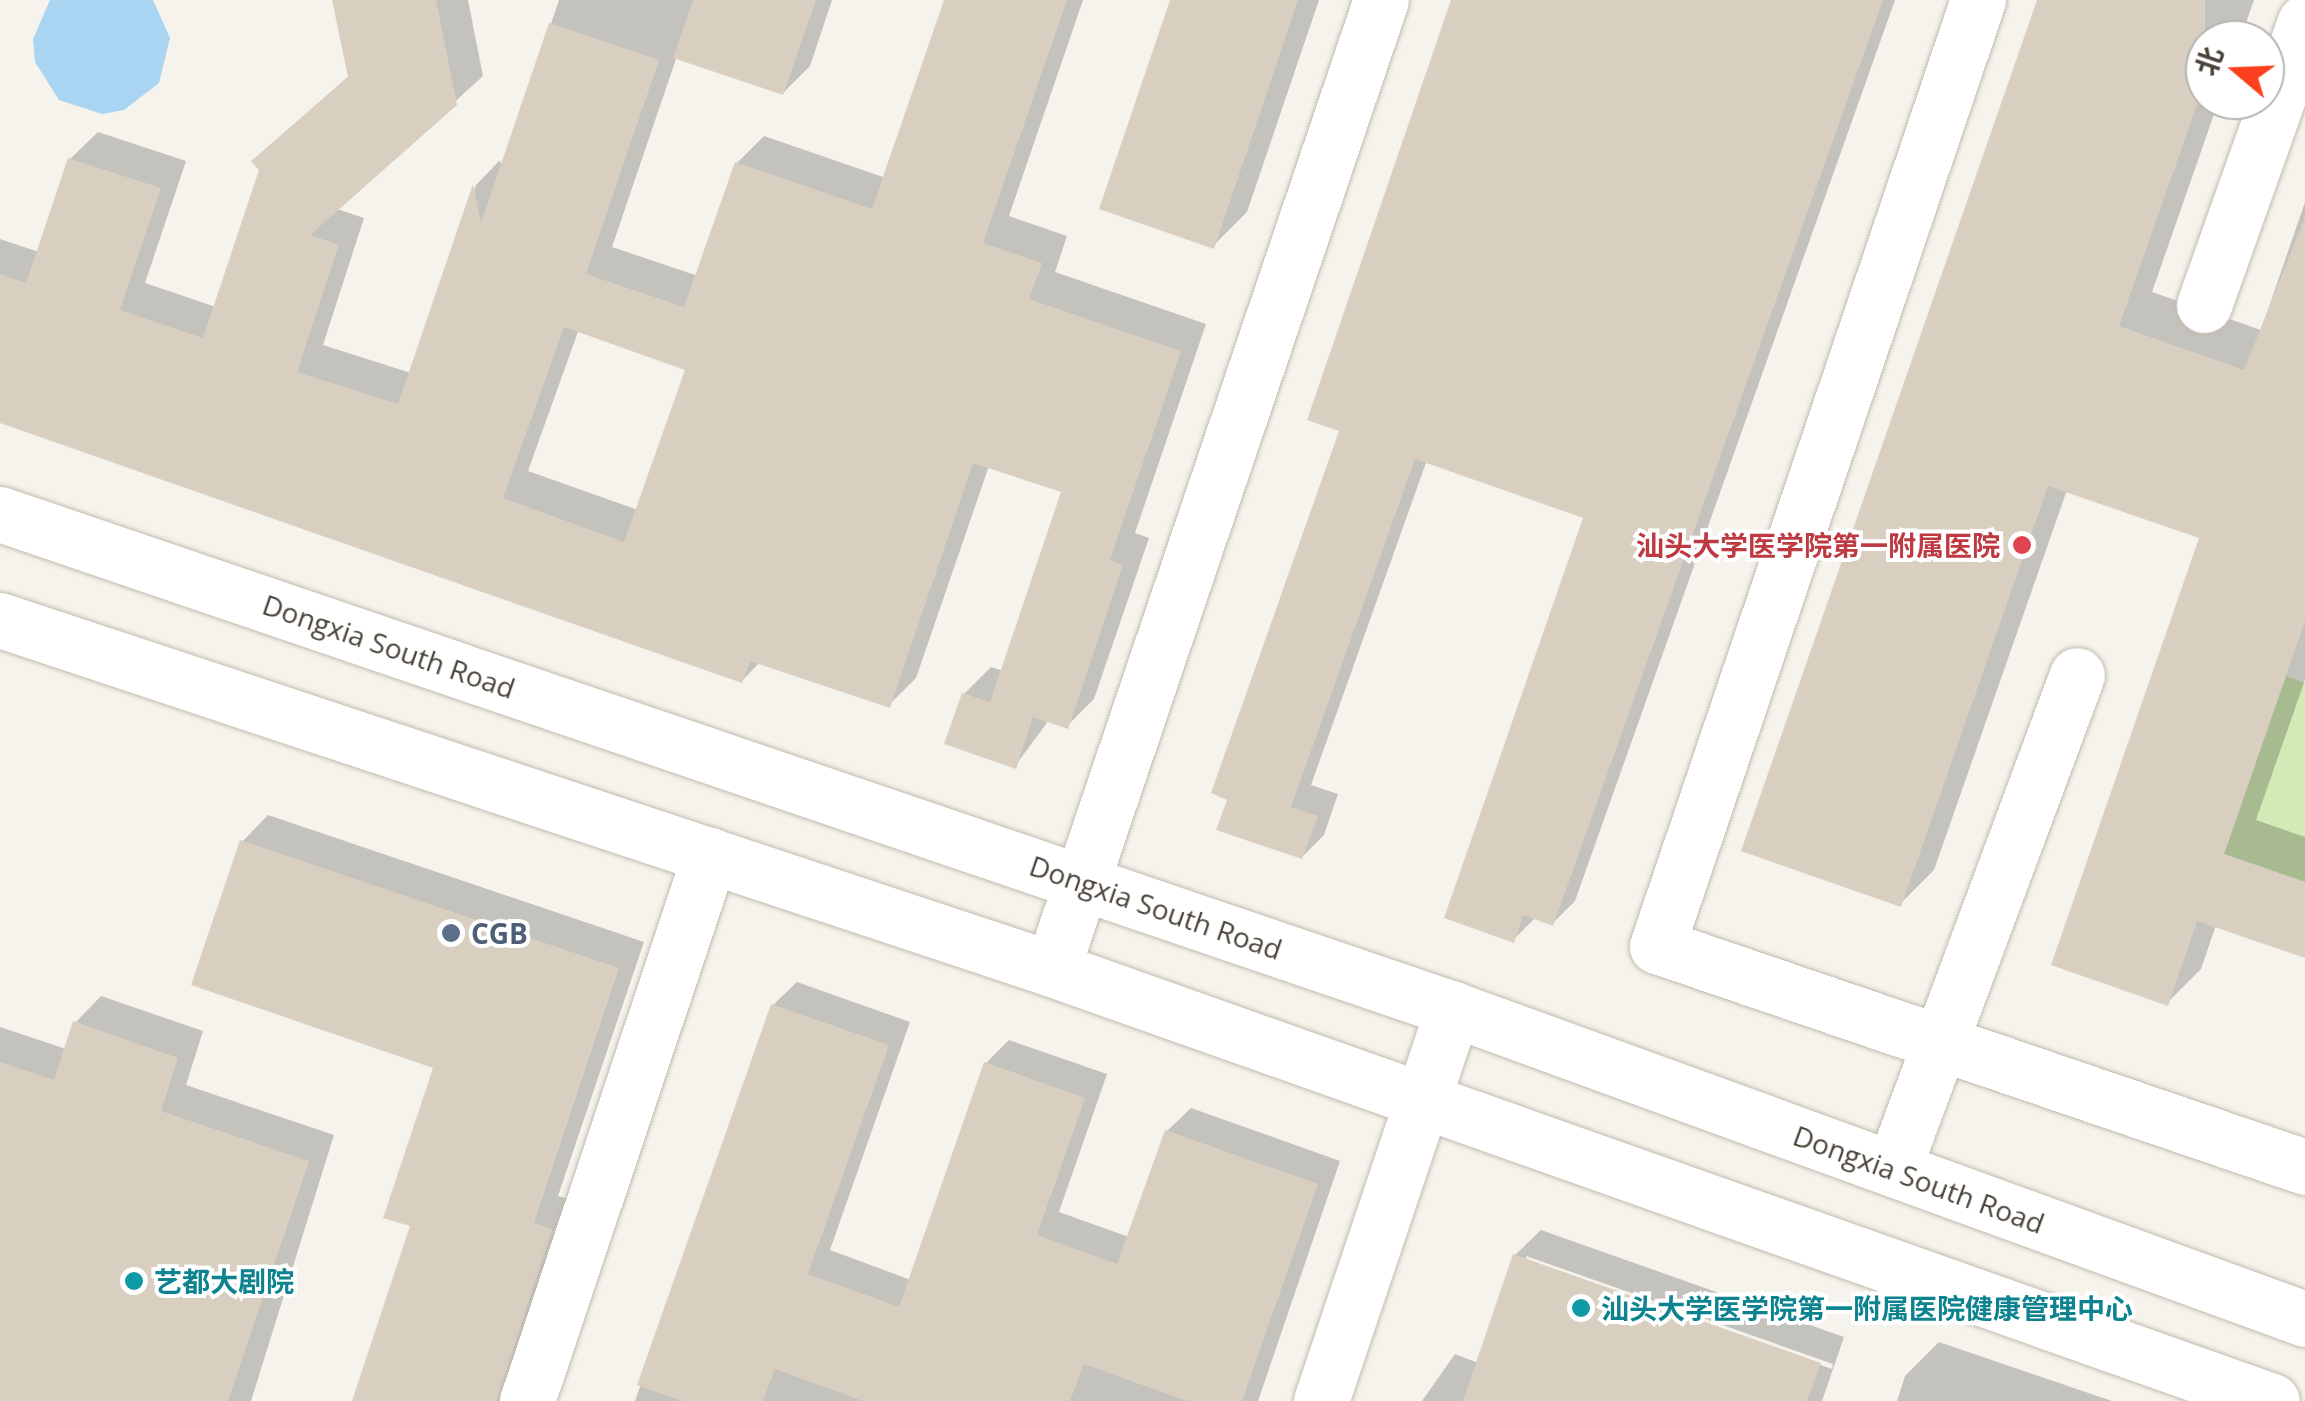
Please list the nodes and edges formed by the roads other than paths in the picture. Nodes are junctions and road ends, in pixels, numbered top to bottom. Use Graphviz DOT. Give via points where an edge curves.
graph roads {
  1 [pos="1381,0"];
  2 [pos="1978,0"];
  3 [pos="2305,22"];
  4 [pos="2204,305"];
  5 [pos="0,514"];
  6 [pos="0,620"];
  7 [pos="2077,675"];
  8 [pos="710,855"];
  9 [pos="1082,882"];
  10 [pos="1052,968"];
  11 [pos="1453,1009"];
  12 [pos="1940,1041"];
  13 [pos="1425,1101"];
  14 [pos="2305,1166"];
  15 [pos="1893,1169"];
  16 [pos="2305,1319"];
  17 [pos="527,1401"];
  18 [pos="1321,1401"];
  19 [pos="2272,1401"];
  1 -- 9 [label="street"];
  2 -- 12 [label="street" via="1657,946"];
  3 -- 4 [label="street"];
  5 -- 9 [label="street, Dongxia South Road"];
  6 -- 8 [label="street"];
  7 -- 12 [label="street"];
  8 -- 10 [label="street"];
  8 -- 17 [label="street"];
  9 -- 10 [label="street"];
  9 -- 11 [label="street, Dongxia South Road"];
  10 -- 13 [label="street"];
  11 -- 13 [label="street"];
  11 -- 15 [label="street, Dongxia South Road"];
  12 -- 14 [label="street"];
  12 -- 15 [label="street"];
  13 -- 18 [label="street"];
  13 -- 19 [label="street"];
  15 -- 16 [label="street, Dongxia South Road"];
}
